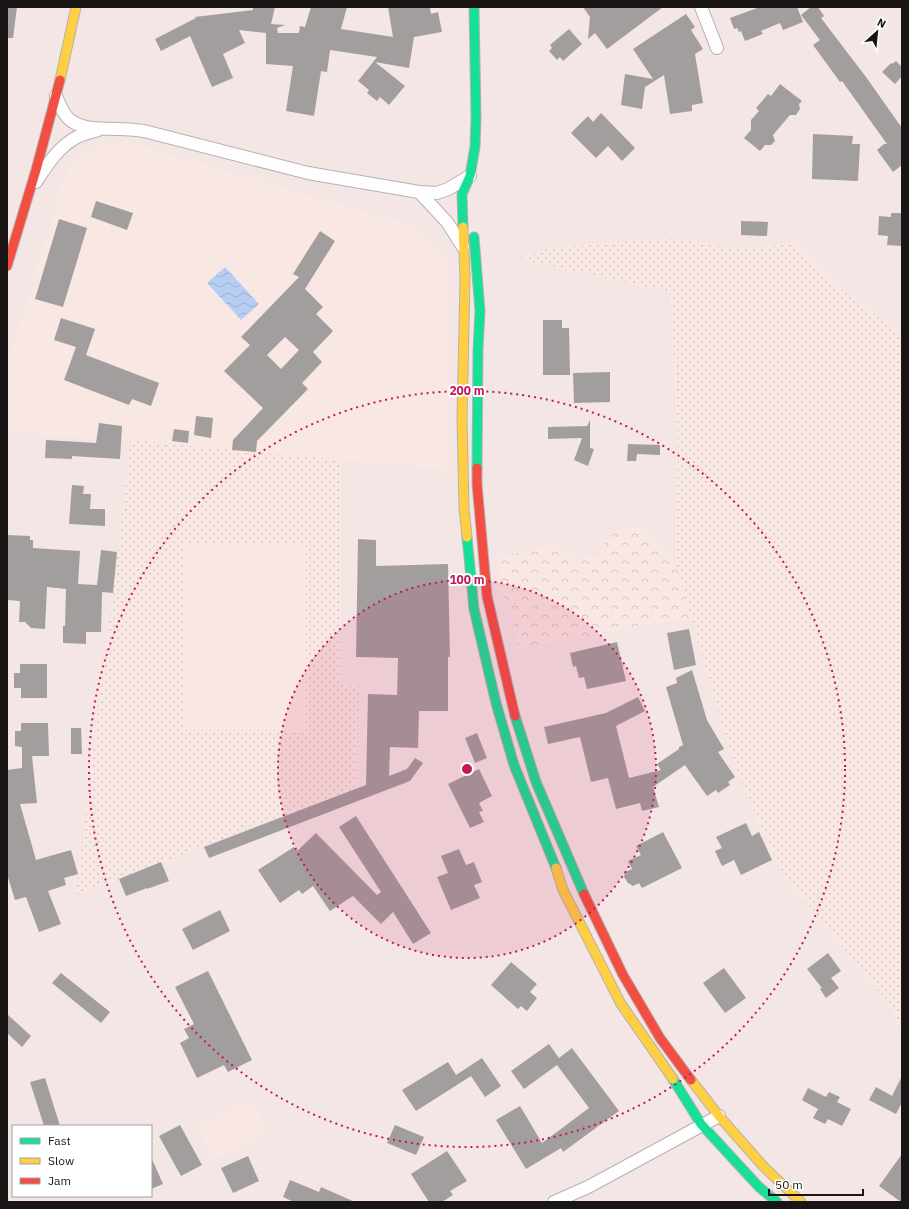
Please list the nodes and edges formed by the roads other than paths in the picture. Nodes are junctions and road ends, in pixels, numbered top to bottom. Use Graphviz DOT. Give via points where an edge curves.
graph roads {
  1 [pos="76,7"];
  2 [pos="701,7"];
  3 [pos="472,9"];
  4 [pos="717,48"];
  5 [pos="56,96"];
  6 [pos="102,129"];
  7 [pos="470,176"];
  8 [pos="419,192"];
  9 [pos="29,193"];
  10 [pos="472,212"];
  11 [pos="473,227"];
  12 [pos="465,251"];
  13 [pos="7,266"];
  14 [pos="719,1116"];
  15 [pos="702,1124"];
  16 [pos="554,1202"];
  17 [pos="777,1202"];
  18 [pos="801,1202"];
  1 -- 5 [label="street"];
  2 -- 4 [label="street"];
  3 -- 7 [label="street" via="476,117 475,147"];
  5 -- 6 [label="street" via="67,117 75,123"];
  5 -- 9 [label="street"];
  6 -- 8 [label="street" via="144,131 308,173"];
  6 -- 9 [label="street" via="77,137 63,147"];
  7 -- 8 [label="street" via="437,193"];
  7 -- 10 [label="street"];
  7 -- 12 [label="street" via="462,194"];
  8 -- 12 [label="street" via="447,222"];
  9 -- 13 [label="street"];
  11 -- 14 [label="street" via="480,311 477,484 488,596 512,707 552,823 623,975 660,1038"];
  12 -- 15 [label="street" via="462,419 464,508 474,609 496,703 514,765 563,890 621,1004"];
  14 -- 15 [label="street"];
  14 -- 18 [label="street" via="763,1166"];
  15 -- 16 [label="street" via="588,1187"];
  15 -- 17 [label="street"];
}
